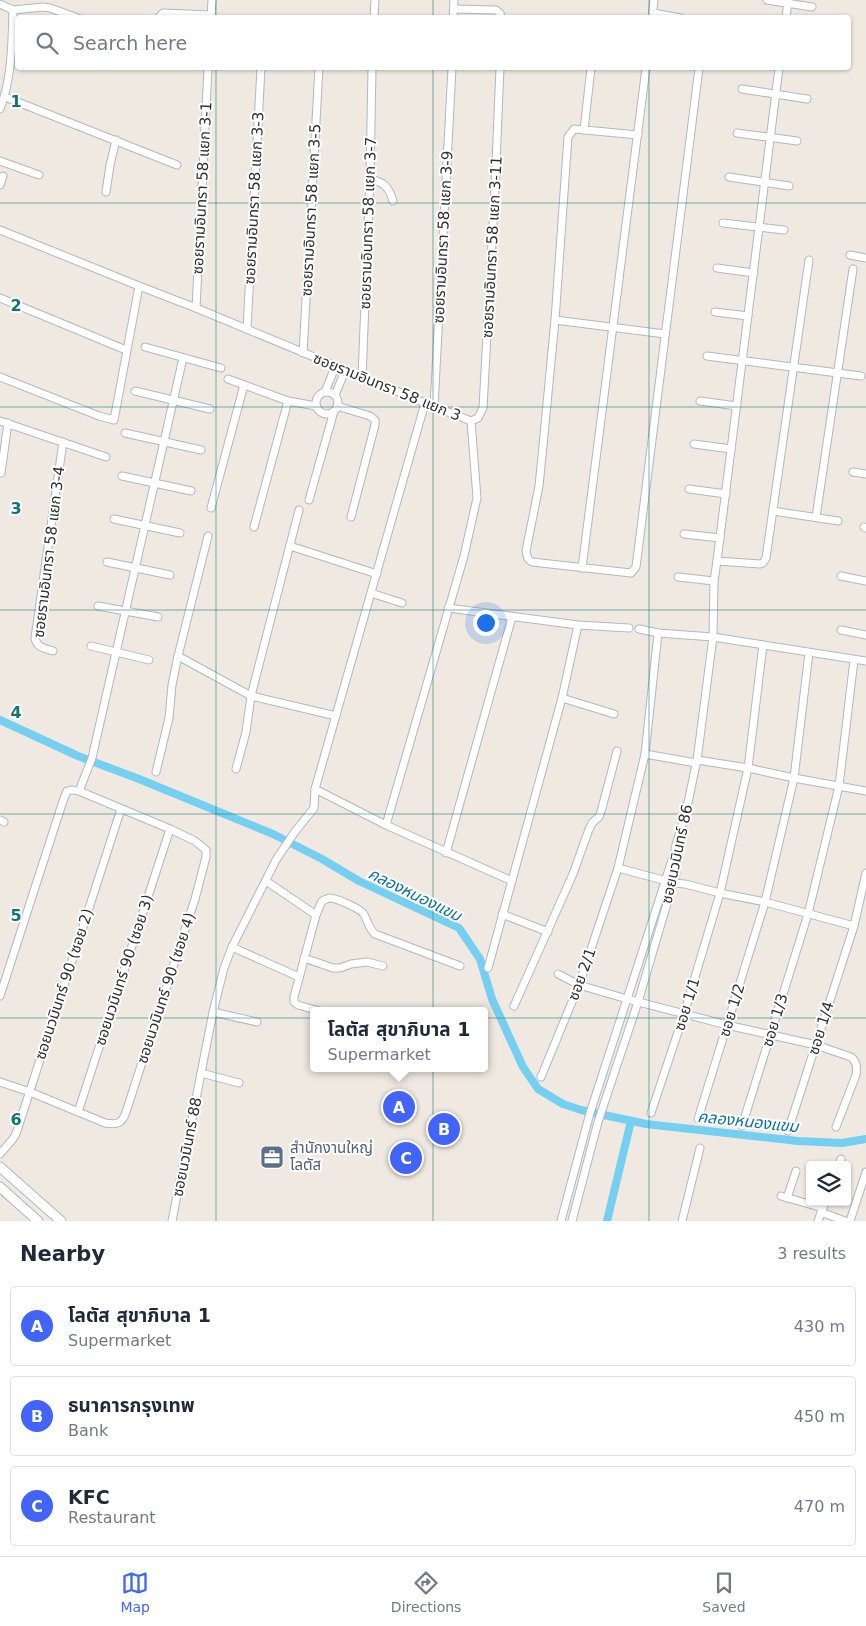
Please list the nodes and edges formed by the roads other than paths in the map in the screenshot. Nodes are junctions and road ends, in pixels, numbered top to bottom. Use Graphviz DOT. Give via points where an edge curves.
graph roads {
  1 [pos="212,0"];
  2 [pos="375,0"];
  3 [pos="454,0"];
  4 [pos="654,0"];
  5 [pos="767,0"];
  6 [pos="788,1"];
  7 [pos="0,4"];
  8 [pos="812,6"];
  9 [pos="454,9"];
  10 [pos="13,10"];
  11 [pos="68,15"];
  12 [pos="160,15"];
  13 [pos="186,15"];
  14 [pos="211,15"];
  15 [pos="374,15"];
  16 [pos="453,15"];
  17 [pos="500,15"];
  18 [pos="653,15"];
  19 [pos="786,15"];
  20 [pos="208,70"];
  21 [pos="261,70"];
  22 [pos="320,70"];
  23 [pos="372,70"];
  24 [pos="452,70"];
  25 [pos="500,70"];
  26 [pos="591,70"];
  27 [pos="646,70"];
  28 [pos="699,70"];
  29 [pos="779,70"];
  30 [pos="742,89"];
  31 [pos="775,94"];
  32 [pos="5,97"];
  33 [pos="807,99"];
  34 [pos="0,109"];
  35 [pos="584,130"];
  36 [pos="737,133"];
  37 [pos="638,135"];
  38 [pos="770,138"];
  39 [pos="116,140"];
  40 [pos="797,141"];
  41 [pos="0,161"];
  42 [pos="177,165"];
  43 [pos="3,176"];
  44 [pos="38,176"];
  45 [pos="729,177"];
  46 [pos="370,179"];
  47 [pos="765,183"];
  48 [pos="0,185"];
  49 [pos="789,186"];
  50 [pos="106,192"];
  51 [pos="393,201"];
  52 [pos="723,223"];
  53 [pos="759,227"];
  54 [pos="0,230"];
  55 [pos="784,230"];
  56 [pos="850,255"];
  57 [pos="866,258"];
  58 [pos="809,260"];
  59 [pos="717,268"];
  60 [pos="853,269"];
  61 [pos="754,273"];
  62 [pos="139,286"];
  63 [pos="0,298"];
  64 [pos="196,308"];
  65 [pos="715,312"];
  66 [pos="748,316"];
  67 [pos="555,320"];
  68 [pos="613,327"];
  69 [pos="246,329"];
  70 [pos="665,334"];
  71 [pos="145,347"];
  72 [pos="126,350"];
  73 [pos="303,353"];
  74 [pos="707,356"];
  75 [pos="183,358"];
  76 [pos="743,361"];
  77 [pos="335,367"];
  78 [pos="794,367"];
  79 [pos="221,368"];
  80 [pos="345,370"];
  81 [pos="838,373"];
  82 [pos="862,376"];
  83 [pos="0,377"];
  84 [pos="362,378"];
  85 [pos="228,379"];
  86 [pos="244,384"];
  87 [pos="135,391"];
  88 [pos="325,392"];
  89 [pos="335,395"];
  90 [pos="174,401"];
  91 [pos="288,401"];
  92 [pos="700,401"];
  93 [pos="424,403"];
  94 [pos="316,406"];
  95 [pos="737,406"];
  96 [pos="434,407"];
  97 [pos="210,408"];
  98 [pos="336,409"];
  99 [pos="471,421"];
  100 [pos="4,422"];
  101 [pos="125,433"];
  102 [pos="63,442"];
  103 [pos="164,442"];
  104 [pos="694,444"];
  105 [pos="731,449"];
  106 [pos="201,450"];
  107 [pos="106,457"];
  108 [pos="853,472"];
  109 [pos="1,473"];
  110 [pos="866,474"];
  111 [pos="122,476"];
  112 [pos="154,484"];
  113 [pos="689,489"];
  114 [pos="191,491"];
  115 [pos="726,494"];
  116 [pos="309,500"];
  117 [pos="211,508"];
  118 [pos="299,510"];
  119 [pos="773,511"];
  120 [pos="351,517"];
  121 [pos="816,517"];
  122 [pos="114,519"];
  123 [pos="838,521"];
  124 [pos="145,526"];
  125 [pos="254,527"];
  126 [pos="180,533"];
  127 [pos="684,534"];
  128 [pos="208,536"];
  129 [pos="720,538"];
  130 [pos="290,546"];
  131 [pos="717,561"];
  132 [pos="107,562"];
  133 [pos="135,568"];
  134 [pos="582,568"];
  135 [pos="377,574"];
  136 [pos="170,575"];
  137 [pos="841,576"];
  138 [pos="678,578"];
  139 [pos="714,581"];
  140 [pos="866,581"];
  141 [pos="371,593"];
  142 [pos="402,603"];
  143 [pos="98,606"];
  144 [pos="448,608"];
  145 [pos="125,612"];
  146 [pos="512,616"];
  147 [pos="158,617"];
  148 [pos="578,625"];
  149 [pos="629,628"];
  150 [pos="639,629"];
  151 [pos="841,630"];
  152 [pos="658,633"];
  153 [pos="866,635"];
  154 [pos="713,637"];
  155 [pos="763,645"];
  156 [pos="91,646"];
  157 [pos="53,651"];
  158 [pos="116,652"];
  159 [pos="809,653"];
  160 [pos="178,656"];
  161 [pos="149,660"];
  162 [pos="854,660"];
  163 [pos="866,661"];
  164 [pos="251,696"];
  165 [pos="562,698"];
  166 [pos="614,714"];
  167 [pos="336,716"];
  168 [pos="616,751"];
  169 [pos="645,754"];
  170 [pos="697,762"];
  171 [pos="748,768"];
  172 [pos="236,769"];
  173 [pos="156,772"];
  174 [pos="794,778"];
  175 [pos="839,786"];
  176 [pos="315,789"];
  177 [pos="79,791"];
  178 [pos="866,791"];
  179 [pos="121,809"];
  180 [pos="386,825"];
  181 [pos="170,829"];
  182 [pos="676,848"];
  183 [pos="446,853"];
  184 [pos="618,868"];
  185 [pos="866,873"];
  186 [pos="266,881"];
  187 [pos="512,881"];
  188 [pos="666,881"];
  189 [pos="674,883"];
  190 [pos="720,893"];
  191 [pos="765,902"];
  192 [pos="502,914"];
  193 [pos="808,914"];
  194 [pos="316,915"];
  195 [pos="854,926"];
  196 [pos="548,932"];
  197 [pos="232,947"];
  198 [pos="304,958"];
  199 [pos="383,966"];
  200 [pos="460,966"];
  201 [pos="488,968"];
  202 [pos="558,974"];
  203 [pos="299,976"];
  204 [pos="578,985"];
  205 [pos="0,996"];
  206 [pos="628,999"];
  207 [pos="638,1002"];
  208 [pos="514,1006"];
  209 [pos="310,1008"];
  210 [pos="212,1012"];
  211 [pos="684,1014"];
  212 [pos="257,1022"];
  213 [pos="727,1025"];
  214 [pos="771,1034"];
  215 [pos="816,1045"];
  216 [pos="201,1073"];
  217 [pos="541,1077"];
  218 [pos="0,1082"];
  219 [pos="239,1082"];
  220 [pos="30,1092"];
  221 [pos="78,1112"];
  222 [pos="590,1112"];
  223 [pos="651,1113"];
  224 [pos="600,1115"];
  225 [pos="698,1118"];
  226 [pos="742,1126"];
  227 [pos="836,1127"];
  228 [pos="788,1130"];
  229 [pos="700,1148"];
  230 [pos="0,1154"];
  231 [pos="0,1167"];
  232 [pos="796,1171"];
  233 [pos="866,1172"];
  234 [pos="0,1188"];
  235 [pos="823,1208"];
  236 [pos="38,1221"];
  237 [pos="61,1221"];
  238 [pos="172,1221"];
  239 [pos="561,1221"];
  240 [pos="572,1221"];
  241 [pos="682,1221"];
  242 [pos="818,1221"];
  243 [pos="845,1221"];
  244 [pos="850,1221"];
  1 -- 14 [label="street"];
  2 -- 15 [label="street"];
  3 -- 9 [label="street"];
  4 -- 18 [label="street"];
  5 -- 6 [label="street"];
  6 -- 8 [label="street"];
  6 -- 19 [label="street"];
  7 -- 10 [label="street"];
  9 -- 16 [label="street"];
  9 -- 17 [label="street" via="496,10"];
  10 -- 11 [label="street" via="43,7"];
  10 -- 32 [label="street"];
  12 -- 13 [label="street"];
  20 -- 64 [label="street, ซอยรามอินทรา 58 แยก 3-1"];
  21 -- 69 [label="street, ซอยรามอินทรา 58 แยก 3-3"];
  22 -- 73 [label="street, ซอยรามอินทรา 58 แยก 3-5"];
  23 -- 46 [label="street, ซอยรามอินทรา 58 แยก 3-7"];
  24 -- 96 [label="street, ซอยรามอินทรา 58 แยก 3-9"];
  25 -- 99 [label="street, ซอยรามอินทรา 58 แยก 3-11" via="483,408 478,418"];
  26 -- 35 [label="street"];
  27 -- 37 [label="street"];
  28 -- 70 [label="street"];
  29 -- 31 [label="street, ซอยนวมินทร์ 86"];
  30 -- 31 [label="street"];
  31 -- 33 [label="street"];
  31 -- 38 [label="street, ซอยนวมินทร์ 86"];
  32 -- 34 [label="street"];
  32 -- 39 [label="street"];
  35 -- 37 [label="street"];
  35 -- 67 [label="street" via="574,130 568,137"];
  36 -- 38 [label="street"];
  37 -- 68 [label="street"];
  38 -- 40 [label="street"];
  38 -- 47 [label="street, ซอยนวมินทร์ 86"];
  39 -- 42 [label="street"];
  39 -- 50 [label="street"];
  41 -- 44 [label="street"];
  43 -- 48 [label="street"];
  45 -- 47 [label="street"];
  46 -- 51 [label="street" via="386,185"];
  46 -- 84 [label="street, ซอยรามอินทรา 58 แยก 3-7"];
  47 -- 49 [label="street"];
  47 -- 53 [label="street, ซอยนวมินทร์ 86"];
  52 -- 53 [label="street"];
  53 -- 55 [label="street"];
  53 -- 61 [label="street, ซอยนวมินทร์ 86"];
  54 -- 62 [label="street, ซอยรามอินทรา 58 แยก 3"];
  56 -- 57 [label="street"];
  58 -- 78 [label="street"];
  59 -- 61 [label="street"];
  60 -- 81 [label="street"];
  61 -- 66 [label="street, ซอยนวมินทร์ 86"];
  62 -- 64 [label="street, ซอยรามอินทรา 58 แยก 3"];
  62 -- 72 [label="street"];
  63 -- 72 [label="street"];
  64 -- 69 [label="street, ซอยรามอินทรา 58 แยก 3"];
  65 -- 66 [label="street"];
  66 -- 76 [label="street, ซอยนวมินทร์ 86"];
  67 -- 68 [label="street"];
  67 -- 134 [label="street" via="542,463 526,556 532,562"];
  68 -- 70 [label="street"];
  68 -- 134 [label="street"];
  69 -- 73 [label="street, ซอยรามอินทรา 58 แยก 3"];
  70 -- 134 [label="street" via="636,567 631,573"];
  71 -- 75 [label="street"];
  72 -- 83 [label="street" via="114,420"];
  73 -- 77 [label="street, ซอยรามอินทรา 58 แยก 3"];
  74 -- 76 [label="street"];
  75 -- 79 [label="street"];
  75 -- 90 [label="street"];
  76 -- 78 [label="street"];
  76 -- 95 [label="street, ซอยนวมินทร์ 86"];
  77 -- 80 [label="street, ซอยรามอินทรา 58 แยก 3"];
  77 -- 88 [label="street"];
  78 -- 81 [label="street"];
  78 -- 119 [label="street"];
  80 -- 84 [label="street, ซอยรามอินทรา 58 แยก 3"];
  80 -- 89 [label="street"];
  81 -- 82 [label="street"];
  81 -- 121 [label="street"];
  84 -- 93 [label="street, ซอยรามอินทรา 58 แยก 3"];
  85 -- 86 [label="street"];
  86 -- 91 [label="street"];
  86 -- 117 [label="street"];
  87 -- 90 [label="street"];
  88 -- 89 [label="street"];
  88 -- 94 [label="street" via="317,399"];
  89 -- 98 [label="street"];
  90 -- 97 [label="street"];
  90 -- 103 [label="street"];
  91 -- 94 [label="street"];
  91 -- 125 [label="street"];
  92 -- 95 [label="street"];
  93 -- 96 [label="street, ซอยรามอินทรา 58 แยก 3"];
  93 -- 135 [label="street, ซอยนวมินทร์ 88"];
  94 -- 98 [label="street" via="324,414"];
  95 -- 105 [label="street, ซอยนวมินทร์ 86"];
  96 -- 99 [label="street, ซอยรามอินทรา 58 แยก 3"];
  98 -- 116 [label="street"];
  98 -- 120 [label="street" via="375,420"];
  99 -- 144 [label="street, ซอยรามอินทรา 58 แยก 3" via="477,498"];
  100 -- 102 [label="street, ซอยรามอินทรา 58 แยก 3-4"];
  100 -- 109 [label="street"];
  101 -- 103 [label="street"];
  102 -- 107 [label="street, ซอยรามอินทรา 58 แยก 3-4"];
  102 -- 157 [label="street, ซอยรามอินทรา 58 แยก 3-4" via="35,638 40,647"];
  103 -- 106 [label="street"];
  103 -- 112 [label="street"];
  104 -- 105 [label="street"];
  105 -- 115 [label="street, ซอยนวมินทร์ 86"];
  108 -- 110 [label="street"];
  111 -- 112 [label="street"];
  112 -- 114 [label="street"];
  112 -- 124 [label="street"];
  113 -- 115 [label="street"];
  115 -- 129 [label="street, ซอยนวมินทร์ 86"];
  118 -- 130 [label="street"];
  119 -- 121 [label="street"];
  119 -- 131 [label="street" via="765,560 760,564"];
  121 -- 123 [label="street"];
  122 -- 124 [label="street"];
  124 -- 126 [label="street"];
  124 -- 133 [label="street"];
  127 -- 129 [label="street"];
  128 -- 160 [label="street"];
  129 -- 131 [label="street, ซอยนวมินทร์ 86"];
  130 -- 135 [label="street"];
  130 -- 164 [label="street"];
  131 -- 139 [label="street, ซอยนวมินทร์ 86"];
  132 -- 133 [label="street"];
  133 -- 136 [label="street"];
  133 -- 145 [label="street"];
  135 -- 141 [label="street, ซอยนวมินทร์ 88"];
  137 -- 140 [label="street"];
  138 -- 139 [label="street"];
  139 -- 154 [label="street, ซอยนวมินทร์ 86"];
  141 -- 142 [label="street"];
  141 -- 167 [label="street, ซอยนวมินทร์ 88"];
  143 -- 145 [label="street"];
  144 -- 146 [label="street"];
  144 -- 180 [label="street, ซอยรามอินทรา 58 แยก 3"];
  145 -- 147 [label="street"];
  145 -- 158 [label="street"];
  146 -- 148 [label="street"];
  146 -- 183 [label="street"];
  148 -- 149 [label="street"];
  148 -- 165 [label="street"];
  150 -- 152 [label="street"];
  151 -- 153 [label="street"];
  152 -- 154 [label="street"];
  152 -- 169 [label="street, ซอย 2/1"];
  154 -- 155 [label="street"];
  154 -- 170 [label="street, ซอยนวมินทร์ 86"];
  155 -- 159 [label="street"];
  155 -- 171 [label="street, ซอย 1/1"];
  156 -- 158 [label="street"];
  158 -- 161 [label="street"];
  158 -- 177 [label="street" via="92,758"];
  159 -- 162 [label="street"];
  159 -- 174 [label="street, ซอย 1/2"];
  160 -- 164 [label="street"];
  160 -- 173 [label="street" via="169,718"];
  162 -- 163 [label="street"];
  162 -- 175 [label="street, ซอย 1/3"];
  164 -- 167 [label="street"];
  164 -- 172 [label="street"];
  165 -- 166 [label="street"];
  165 -- 187 [label="street"];
  167 -- 176 [label="street, ซอยนวมินทร์ 88"];
  168 -- 196 [label="street" via="599,817 592,822"];
  169 -- 170 [label="street"];
  169 -- 184 [label="street, ซอย 2/1"];
  170 -- 171 [label="street"];
  170 -- 182 [label="street, ซอยนวมินทร์ 86"];
  171 -- 174 [label="street"];
  171 -- 190 [label="street, ซอย 1/1"];
  174 -- 175 [label="street"];
  174 -- 191 [label="street, ซอย 1/2"];
  175 -- 178 [label="street"];
  175 -- 193 [label="street, ซอย 1/3"];
  176 -- 180 [label="street"];
  176 -- 186 [label="street, ซอยนวมินทร์ 88" via="314,808 294,833"];
  177 -- 179 [label="street"];
  177 -- 205 [label="street" via="67,791 62,801"];
  179 -- 181 [label="street"];
  179 -- 220 [label="street, ซอยนวมินทร์ 90 (ซอย 2)"];
  180 -- 183 [label="street"];
  181 -- 221 [label="street, ซอยนวมินทร์ 90 (ซอย 3)"];
  181 -- 221 [label="street, ซอยนวมินทร์ 90 (ซอย 4)" via="195,841 206,850 206,857 124,1119 115,1125"];
  182 -- 188 [label="street, ซอยนวมินทร์ 86"];
  182 -- 189 [label="street, ซอยนวมินทร์ 86"];
  183 -- 187 [label="street"];
  184 -- 188 [label="street"];
  184 -- 204 [label="street, ซอย 2/1"];
  185 -- 195 [label="street, ซอย 1/4"];
  186 -- 194 [label="street"];
  186 -- 197 [label="street, ซอยนวมินทร์ 88"];
  187 -- 192 [label="street"];
  188 -- 189 [label="street"];
  188 -- 206 [label="street, ซอยนวมินทร์ 86"];
  189 -- 190 [label="street"];
  189 -- 207 [label="street, ซอยนวมินทร์ 86"];
  190 -- 191 [label="street"];
  190 -- 211 [label="street, ซอย 1/1"];
  191 -- 193 [label="street"];
  191 -- 213 [label="street, ซอย 1/2"];
  192 -- 196 [label="street"];
  192 -- 201 [label="street"];
  193 -- 195 [label="street"];
  193 -- 214 [label="street, ซอย 1/3"];
  194 -- 198 [label="street"];
  194 -- 200 [label="street" via="322,901 334,899 361,911 375,934"];
  195 -- 215 [label="street, ซอย 1/4"];
  196 -- 208 [label="street"];
  197 -- 203 [label="street"];
  197 -- 210 [label="street, ซอยนวมินทร์ 88"];
  198 -- 199 [label="street" via="333,968 367,962"];
  198 -- 203 [label="street"];
  202 -- 204 [label="street"];
  203 -- 209 [label="street" via="294,1002"];
  204 -- 206 [label="street"];
  204 -- 217 [label="street, ซอย 2/1"];
  206 -- 207 [label="street"];
  206 -- 222 [label="street, ซอยนวมินทร์ 86"];
  207 -- 211 [label="street"];
  207 -- 224 [label="street, ซอยนวมินทร์ 86"];
  210 -- 212 [label="street"];
  210 -- 216 [label="street, ซอยนวมินทร์ 88"];
  211 -- 213 [label="street"];
  211 -- 223 [label="street, ซอย 1/1"];
  213 -- 214 [label="street"];
  213 -- 225 [label="street, ซอย 1/2"];
  214 -- 215 [label="street"];
  214 -- 226 [label="street, ซอย 1/3"];
  215 -- 227 [label="street" via="851,1057 857,1067"];
  215 -- 228 [label="street, ซอย 1/4"];
  216 -- 219 [label="street"];
  216 -- 238 [label="street, ซอยนวมินทร์ 88"];
  218 -- 220 [label="street"];
  220 -- 221 [label="street"];
  220 -- 230 [label="street, ซอยนวมินทร์ 90 (ซอย 2)" via="16,1134"];
  222 -- 224 [label="street"];
  222 -- 239 [label="street, ซอยนวมินทร์ 86"];
  224 -- 240 [label="street, ซอยนวมินทร์ 86"];
  229 -- 241 [label="street"];
  231 -- 237 [label="main road"];
  232 -- 235 [label="street" via="784,1197"];
  233 -- 244 [label="street"];
  234 -- 236 [label="main road"];
  235 -- 242 [label="street"];
  235 -- 243 [label="street"];
}
